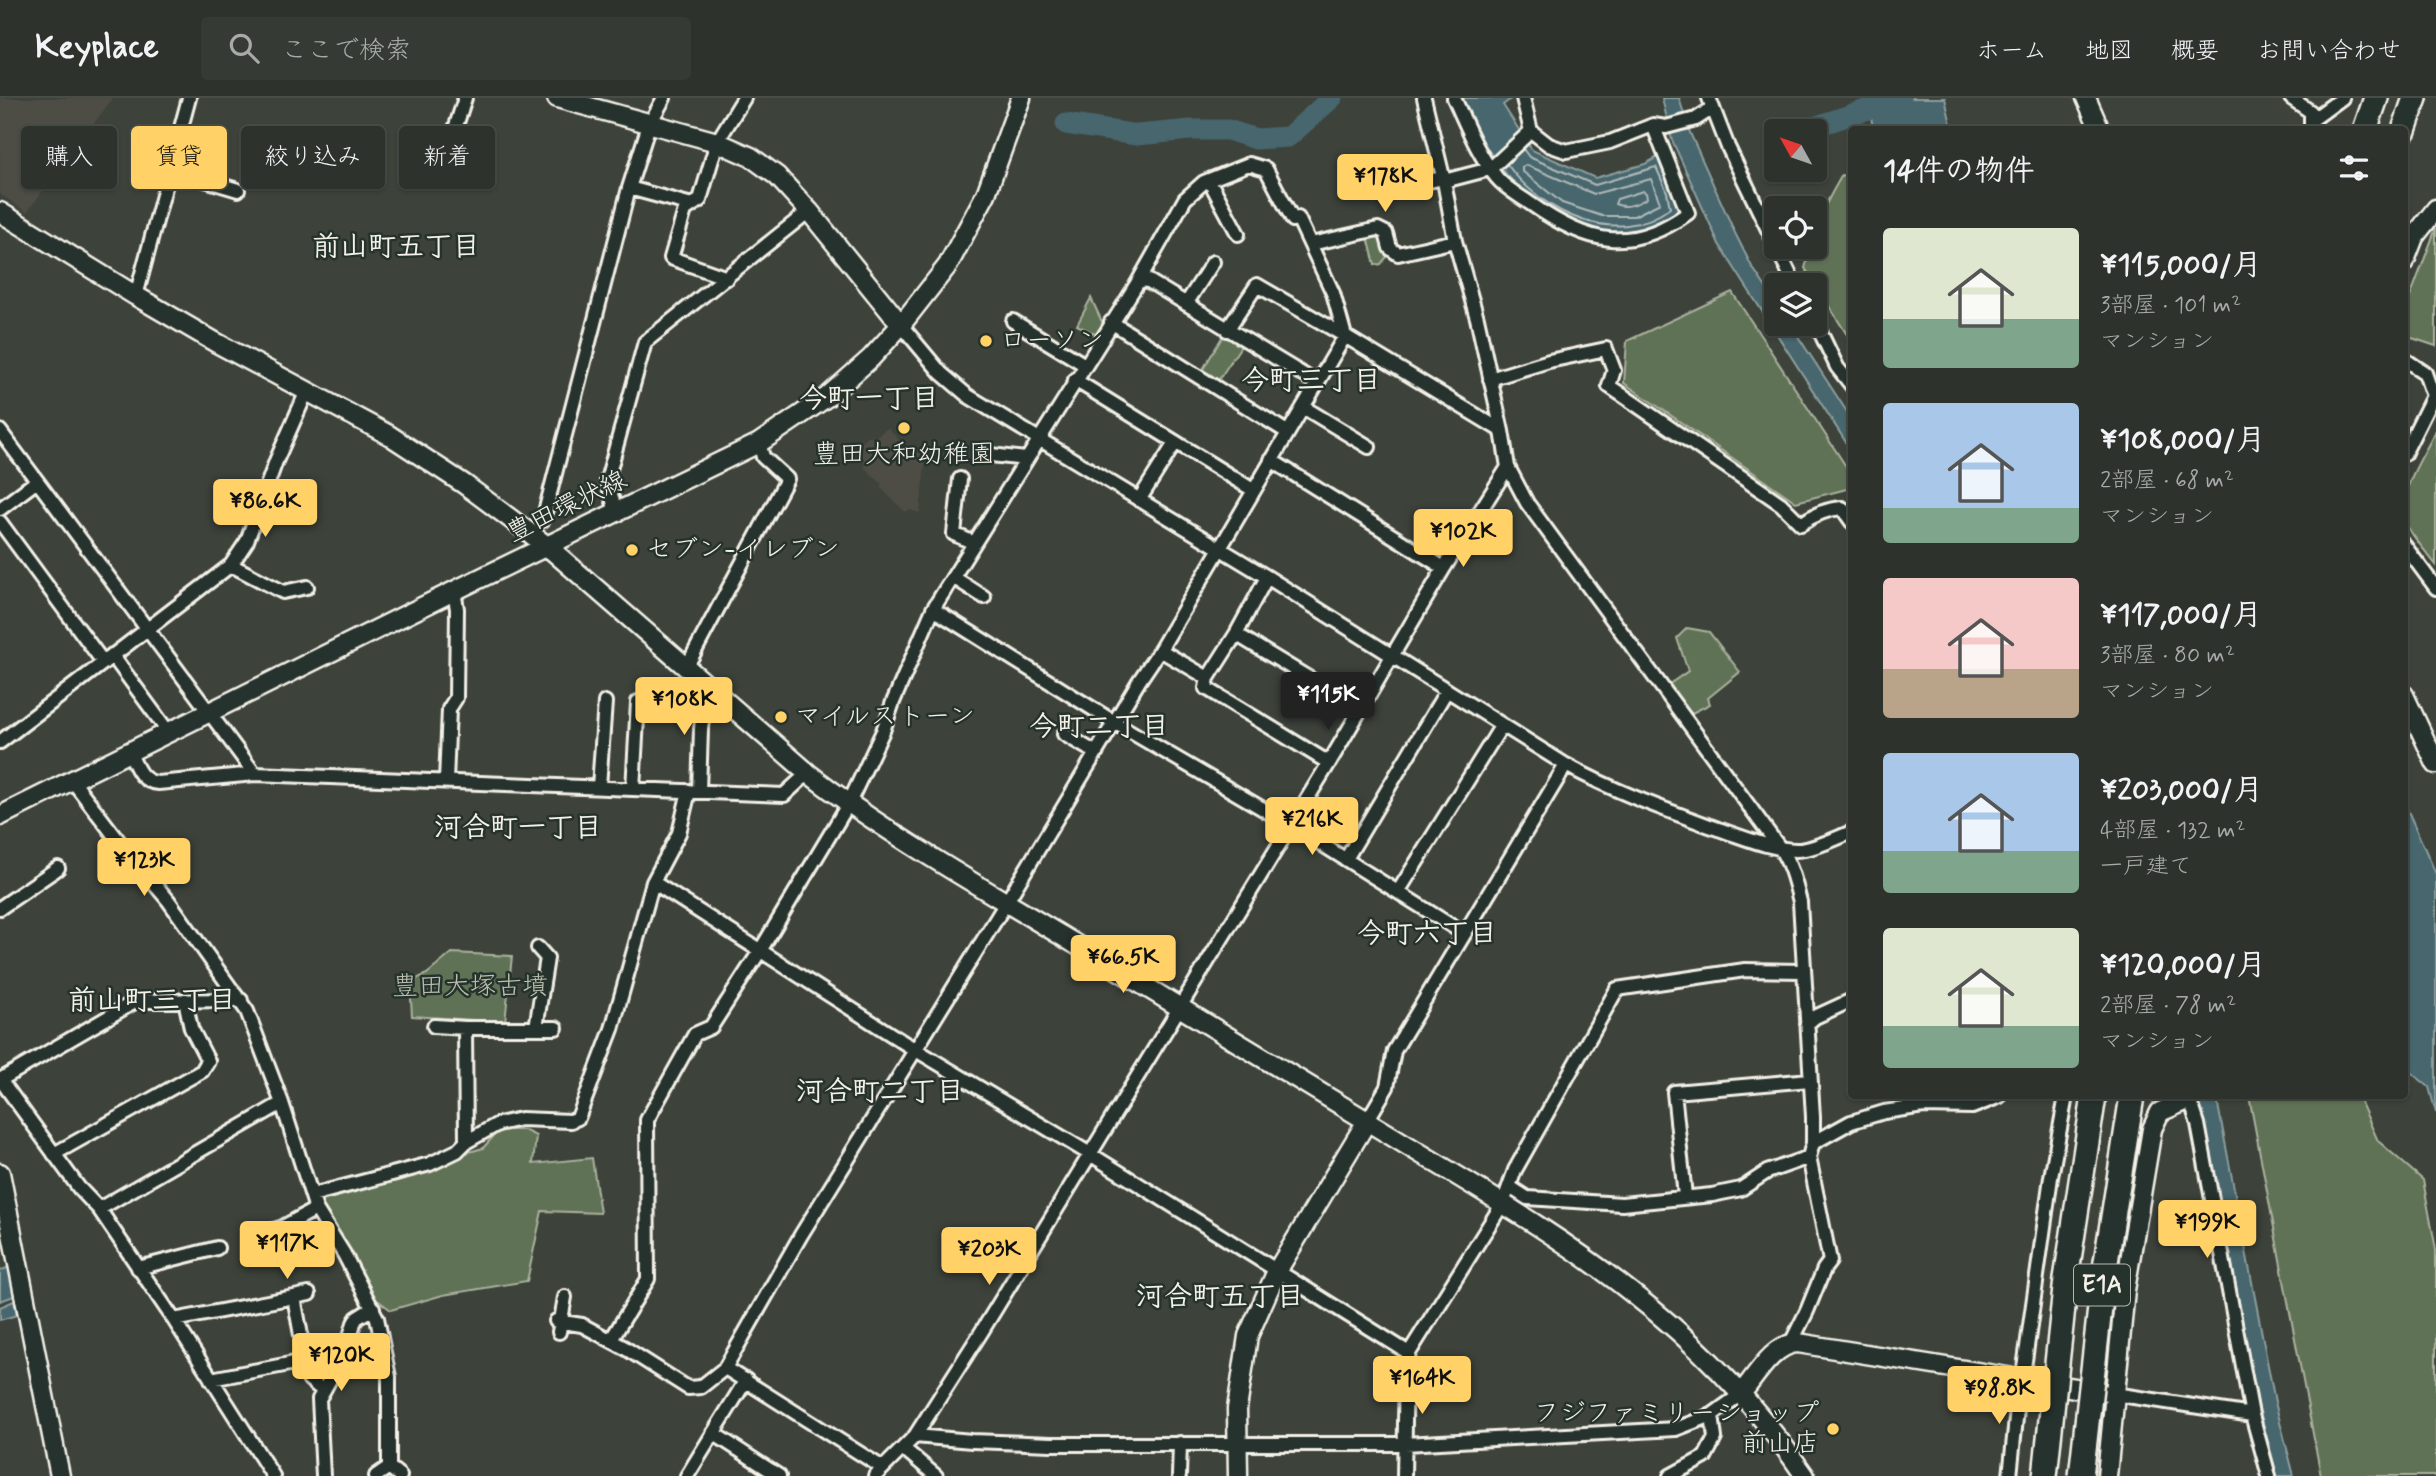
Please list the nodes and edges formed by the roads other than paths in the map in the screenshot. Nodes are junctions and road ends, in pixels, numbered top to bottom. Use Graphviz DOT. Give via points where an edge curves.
graph roads {
  1 [pos="189,98"];
  2 [pos="465,98"];
  3 [pos="557,98"];
  4 [pos="664,98"];
  5 [pos="744,98"];
  6 [pos="1021,98"];
  7 [pos="1424,98"];
  8 [pos="1454,98"];
  9 [pos="1523,98"];
  10 [pos="2086,98"];
  11 [pos="2291,98"];
  12 [pos="2342,98"];
  13 [pos="2375,98"];
  14 [pos="2416,98"];
  15 [pos="584,102"];
  16 [pos="1711,103"];
  17 [pos="649,124"];
  18 [pos="2311,125"];
  19 [pos="181,126"];
  20 [pos="456,126"];
  21 [pos="1659,126"];
  22 [pos="2098,126"];
  23 [pos="2366,126"];
  24 [pos="2406,126"];
  25 [pos="1531,131"];
  26 [pos="717,142"];
  27 [pos="1490,169"];
  28 [pos="1209,180"];
  29 [pos="1443,180"];
  30 [pos="227,187"];
  31 [pos="629,188"];
  32 [pos="164,189"];
  33 [pos="1389,189"];
  34 [pos="238,190"];
  35 [pos="692,205"];
  36 [pos="2436,209"];
  37 [pos="809,211"];
  38 [pos="0,212"];
  39 [pos="1238,234"];
  40 [pos="1455,242"];
  41 [pos="1311,244"];
  42 [pos="2408,251"];
  43 [pos="1213,262"];
  44 [pos="1789,273"];
  45 [pos="727,278"];
  46 [pos="1138,282"];
  47 [pos="136,296"];
  48 [pos="1186,304"];
  49 [pos="1013,321"];
  50 [pos="1111,322"];
  51 [pos="901,325"];
  52 [pos="1227,330"];
  53 [pos="1345,336"];
  54 [pos="1822,336"];
  55 [pos="2408,362"];
  56 [pos="1085,365"];
  57 [pos="1490,379"];
  58 [pos="1075,380"];
  59 [pos="1848,381"];
  60 [pos="1317,383"];
  61 [pos="307,391"];
  62 [pos="1303,407"];
  63 [pos="0,431"];
  64 [pos="1502,431"];
  65 [pos="1287,432"];
  66 [pos="1038,440"];
  67 [pos="759,443"];
  68 [pos="1175,443"];
  69 [pos="2408,446"];
  70 [pos="1369,447"];
  71 [pos="991,455"];
  72 [pos="1026,459"];
  73 [pos="1270,460"];
  74 [pos="1508,467"];
  75 [pos="960,479"];
  76 [pos="37,481"];
  77 [pos="1253,490"];
  78 [pos="1139,500"];
  79 [pos="0,509"];
  80 [pos="616,512"];
  81 [pos="1848,516"];
  82 [pos="543,520"];
  83 [pos="0,522"];
  84 [pos="974,543"];
  85 [pos="547,547"];
  86 [pos="1220,549"];
  87 [pos="2408,550"];
  88 [pos="231,565"];
  89 [pos="1444,568"];
  90 [pos="953,577"];
  91 [pos="1267,577"];
  92 [pos="307,587"];
  93 [pos="2436,588"];
  94 [pos="454,591"];
  95 [pos="984,597"];
  96 [pos="933,609"];
  97 [pos="146,629"];
  98 [pos="1236,634"];
  99 [pos="1160,650"];
  100 [pos="1393,656"];
  101 [pos="107,659"];
  102 [pos="686,668"];
  103 [pos="1208,678"];
  104 [pos="706,686"];
  105 [pos="1447,690"];
  106 [pos="605,702"];
  107 [pos="638,702"];
  108 [pos="2408,704"];
  109 [pos="1361,710"];
  110 [pos="209,714"];
  111 [pos="1114,722"];
  112 [pos="1502,725"];
  113 [pos="169,733"];
  114 [pos="1064,734"];
  115 [pos="0,742"];
  116 [pos="128,751"];
  117 [pos="1096,753"];
  118 [pos="1329,763"];
  119 [pos="2436,764"];
  120 [pos="1566,765"];
  121 [pos="807,773"];
  122 [pos="255,774"];
  123 [pos="72,780"];
  124 [pos="446,781"];
  125 [pos="599,787"];
  126 [pos="633,789"];
  127 [pos="694,791"];
  128 [pos="849,803"];
  129 [pos="0,816"];
  130 [pos="1290,826"];
  131 [pos="1848,833"];
  132 [pos="1779,847"];
  133 [pos="1346,859"];
  134 [pos="58,868"];
  135 [pos="653,882"];
  136 [pos="1398,892"];
  137 [pos="1006,902"];
  138 [pos="0,908"];
  139 [pos="1463,933"];
  140 [pos="538,948"];
  141 [pos="760,951"];
  142 [pos="1803,971"];
  143 [pos="186,1000"];
  144 [pos="241,1000"];
  145 [pos="1848,1002"];
  146 [pos="1179,1007"];
  147 [pos="1807,1024"];
  148 [pos="434,1026"];
  149 [pos="465,1028"];
  150 [pos="536,1028"];
  151 [pos="556,1028"];
  152 [pos="915,1049"];
  153 [pos="0,1080"];
  154 [pos="1810,1080"];
  155 [pos="1992,1099"];
  156 [pos="2065,1099"];
  157 [pos="2094,1099"];
  158 [pos="2132,1099"];
  159 [pos="2186,1099"];
  160 [pos="2191,1099"];
  161 [pos="282,1103"];
  162 [pos="1367,1121"];
  163 [pos="466,1142"];
  164 [pos="1813,1143"];
  165 [pos="54,1154"];
  166 [pos="1090,1154"];
  167 [pos="1809,1157"];
  168 [pos="0,1173"];
  169 [pos="312,1195"];
  170 [pos="1506,1195"];
  171 [pos="1685,1196"];
  172 [pos="99,1209"];
  173 [pos="316,1209"];
  174 [pos="264,1233"];
  175 [pos="216,1248"];
  176 [pos="138,1268"];
  177 [pos="1277,1271"];
  178 [pos="309,1294"];
  179 [pos="294,1297"];
  180 [pos="565,1297"];
  181 [pos="373,1308"];
  182 [pos="174,1320"];
  183 [pos="611,1340"];
  184 [pos="1791,1343"];
  185 [pos="1409,1353"];
  186 [pos="306,1361"];
  187 [pos="725,1368"];
  188 [pos="211,1379"];
  189 [pos="746,1380"];
  190 [pos="2020,1380"];
  191 [pos="323,1391"];
  192 [pos="1741,1394"];
  193 [pos="2114,1394"];
  194 [pos="1712,1415"];
  195 [pos="2252,1415"];
  196 [pos="713,1433"];
  197 [pos="915,1436"];
  198 [pos="1180,1443"];
  199 [pos="1237,1444"];
  200 [pos="1405,1444"];
  201 [pos="903,1448"];
  202 [pos="389,1467"];
  203 [pos="879,1472"];
  204 [pos="61,1476"];
  205 [pos="273,1476"];
  206 [pos="323,1476"];
  207 [pos="376,1476"];
  208 [pos="400,1476"];
  209 [pos="687,1476"];
  210 [pos="779,1476"];
  211 [pos="936,1476"];
  212 [pos="1179,1476"];
  213 [pos="1238,1476"];
  214 [pos="1404,1476"];
  215 [pos="1670,1476"];
  216 [pos="1805,1476"];
  217 [pos="2010,1476"];
  218 [pos="2045,1476"];
  219 [pos="2081,1476"];
  220 [pos="2107,1476"];
  221 [pos="2269,1476"];
  1 -- 19 [label="street"];
  2 -- 20 [label="street"];
  3 -- 15 [label="street"];
  4 -- 17 [label="street"];
  5 -- 26 [label="street"];
  6 -- 51 [label="street, 豊田環状線" via="978,212 948,265"];
  7 -- 29 [label="street"];
  8 -- 27 [label="street"];
  9 -- 25 [label="street"];
  10 -- 22 [label="street"];
  11 -- 18 [label="street" via="2311,112"];
  12 -- 18 [label="street"];
  13 -- 23 [label="highway"];
  14 -- 24 [label="highway"];
  15 -- 17 [label="street"];
  16 -- 21 [label="street" via="1696,119"];
  16 -- 44 [label="street"];
  17 -- 26 [label="street"];
  17 -- 31 [label="street"];
  21 -- 25 [label="street" via="1566,150 1549,145"];
  21 -- 27 [label="street" via="1688,213 1634,239 1601,238 1561,225 1500,182"];
  25 -- 27 [label="street"];
  26 -- 35 [label="street" via="700,200"];
  26 -- 37 [label="street" via="751,157 777,176"];
  27 -- 29 [label="street"];
  28 -- 39 [label="street"];
  28 -- 41 [label="street" via="1248,164 1266,169"];
  28 -- 46 [label="street" via="1185,199"];
  29 -- 33 [label="street"];
  29 -- 40 [label="street"];
  30 -- 34 [label="street"];
  31 -- 35 [label="street"];
  31 -- 82 [label="street"];
  32 -- 47 [label="street"];
  35 -- 45 [label="street" via="685,210 671,258"];
  36 -- 42 [label="street" via="2413,237"];
  37 -- 45 [label="street"];
  37 -- 51 [label="street"];
  38 -- 47 [label="street"];
  40 -- 41 [label="street" via="1398,254 1390,248 1386,233 1378,229"];
  40 -- 57 [label="street"];
  41 -- 53 [label="street" via="1333,293"];
  43 -- 48 [label="street"];
  45 -- 80 [label="street" via="645,342 607,480"];
  46 -- 48 [label="street" via="1147,280"];
  46 -- 50 [label="street"];
  47 -- 61 [label="street"];
  48 -- 52 [label="street"];
  49 -- 56 [label="street"];
  50 -- 56 [label="street"];
  50 -- 65 [label="street"];
  51 -- 66 [label="street" via="941,373 968,396"];
  51 -- 67 [label="street, 豊田環状線" via="827,397"];
  52 -- 53 [label="street" via="1257,285"];
  52 -- 60 [label="street"];
  53 -- 60 [label="street"];
  53 -- 64 [label="street"];
  54 -- 59 [label="street"];
  55 -- 69 [label="street" via="2425,373 2433,396"];
  56 -- 58 [label="street"];
  57 -- 64 [label="street"];
  57 -- 81 [label="street" via="1606,349 1614,370 1609,386 1781,504 1801,524 1832,509 1842,508"];
  58 -- 66 [label="street"];
  58 -- 68 [label="street"];
  60 -- 62 [label="street"];
  61 -- 85 [label="street" via="427,458"];
  61 -- 88 [label="street" via="247,541"];
  62 -- 65 [label="street"];
  62 -- 70 [label="street"];
  63 -- 76 [label="street"];
  64 -- 74 [label="street"];
  65 -- 73 [label="street"];
  66 -- 72 [label="street"];
  66 -- 78 [label="street"];
  67 -- 80 [label="street, 豊田環状線"];
  67 -- 102 [label="street" via="763,457 787,479"];
  68 -- 77 [label="street"];
  68 -- 78 [label="street"];
  71 -- 72 [label="street"];
  72 -- 84 [label="street"];
  73 -- 77 [label="street"];
  73 -- 89 [label="street"];
  74 -- 89 [label="street"];
  74 -- 132 [label="street" via="1527,503"];
  75 -- 84 [label="street" via="954,534"];
  76 -- 79 [label="street"];
  76 -- 97 [label="street"];
  77 -- 86 [label="street"];
  78 -- 86 [label="street"];
  80 -- 85 [label="street, 豊田環状線"];
  83 -- 101 [label="street"];
  84 -- 90 [label="street"];
  85 -- 94 [label="street, 豊田環状線"];
  85 -- 102 [label="street"];
  86 -- 91 [label="street"];
  86 -- 99 [label="street"];
  87 -- 93 [label="street"];
  88 -- 92 [label="street" via="283,592"];
  88 -- 97 [label="street"];
  89 -- 100 [label="street"];
  90 -- 95 [label="street"];
  90 -- 96 [label="street"];
  91 -- 98 [label="street"];
  91 -- 100 [label="street"];
  94 -- 110 [label="street, 豊田環状線"];
  94 -- 124 [label="street" via="456,698 449,709"];
  96 -- 111 [label="street"];
  96 -- 128 [label="street"];
  97 -- 101 [label="street"];
  97 -- 110 [label="street"];
  98 -- 103 [label="street"];
  98 -- 109 [label="street"];
  99 -- 103 [label="street"];
  99 -- 111 [label="street"];
  100 -- 105 [label="street"];
  100 -- 109 [label="street"];
  101 -- 113 [label="street"];
  101 -- 115 [label="street"];
  102 -- 104 [label="street"];
  103 -- 118 [label="street" via="1206,688"];
  104 -- 121 [label="street"];
  104 -- 127 [label="street"];
  105 -- 112 [label="street"];
  105 -- 133 [label="street"];
  106 -- 125 [label="street"];
  107 -- 126 [label="street"];
  108 -- 119 [label="street"];
  109 -- 118 [label="street"];
  110 -- 113 [label="street, 豊田環状線"];
  110 -- 122 [label="street"];
  111 -- 117 [label="street"];
  111 -- 130 [label="street"];
  112 -- 120 [label="street"];
  112 -- 136 [label="street"];
  113 -- 116 [label="street, 豊田環状線"];
  114 -- 117 [label="street"];
  116 -- 122 [label="street" via="149,783"];
  116 -- 123 [label="street, 豊田環状線"];
  117 -- 137 [label="street"];
  118 -- 130 [label="street"];
  120 -- 132 [label="street" via="1653,806"];
  120 -- 139 [label="street"];
  121 -- 127 [label="street" via="784,795"];
  121 -- 128 [label="street"];
  122 -- 124 [label="street"];
  123 -- 129 [label="street, 豊田環状線"];
  123 -- 144 [label="street"];
  124 -- 125 [label="street"];
  125 -- 126 [label="street"];
  126 -- 127 [label="street"];
  127 -- 135 [label="street" via="679,833"];
  128 -- 137 [label="street"];
  128 -- 141 [label="street"];
  130 -- 133 [label="street"];
  130 -- 146 [label="street"];
  131 -- 132 [label="street" via="1797,850"];
  132 -- 142 [label="street" via="1789,860 1800,902"];
  133 -- 136 [label="street"];
  134 -- 138 [label="street"];
  135 -- 141 [label="street"];
  135 -- 163 [label="street" via="612,1029 578,1118 498,1124"];
  136 -- 139 [label="street"];
  137 -- 146 [label="street"];
  137 -- 152 [label="street"];
  139 -- 162 [label="street" via="1394,1051 1387,1087"];
  140 -- 150 [label="street" via="547,958"];
  141 -- 152 [label="street"];
  141 -- 183 [label="street" via="711,1027 695,1034 647,1120 648,1279"];
  142 -- 147 [label="street"];
  142 -- 170 [label="street" via="1745,970 1617,989 1515,1170"];
  143 -- 144 [label="street"];
  143 -- 153 [label="street" via="136,1001"];
  143 -- 165 [label="street" via="191,1028 208,1061 202,1070"];
  144 -- 161 [label="street"];
  145 -- 147 [label="street"];
  146 -- 162 [label="street"];
  146 -- 166 [label="street"];
  147 -- 154 [label="street"];
  148 -- 149 [label="street"];
  149 -- 150 [label="street"];
  149 -- 163 [label="street"];
  150 -- 151 [label="street"];
  152 -- 166 [label="street"];
  152 -- 187 [label="street"];
  153 -- 165 [label="street"];
  154 -- 164 [label="street"];
  154 -- 171 [label="street" via="1674,1092"];
  155 -- 164 [label="street" via="1972,1107 1924,1106 1884,1112 1851,1122"];
  156 -- 190 [label="street"];
  157 -- 218 [label="highway, E1A, bridge" via="2065,1292"];
  158 -- 219 [label="highway, E1A, bridge" via="2103,1282"];
  159 -- 193 [label="street" via="2160,1112 2151,1129"];
  160 -- 195 [label="street"];
  161 -- 169 [label="street"];
  161 -- 172 [label="street"];
  162 -- 170 [label="street"];
  162 -- 177 [label="street"];
  163 -- 169 [label="street" via="430,1164"];
  164 -- 167 [label="street"];
  165 -- 172 [label="street"];
  166 -- 177 [label="street"];
  166 -- 197 [label="street"];
  167 -- 171 [label="street" via="1767,1172 1741,1189"];
  167 -- 184 [label="street" via="1830,1261"];
  168 -- 204 [label="street"];
  169 -- 173 [label="street"];
  170 -- 171 [label="street" via="1622,1204"];
  170 -- 185 [label="street"];
  170 -- 192 [label="street" via="1631,1291"];
  172 -- 176 [label="street"];
  173 -- 174 [label="street"];
  173 -- 181 [label="street"];
  175 -- 176 [label="street"];
  176 -- 182 [label="street"];
  177 -- 185 [label="street"];
  177 -- 199 [label="street" via="1248,1336 1237,1409"];
  178 -- 179 [label="street"];
  179 -- 182 [label="street"];
  179 -- 186 [label="street"];
  180 -- 183 [label="street" via="559,1325 582,1325"];
  181 -- 191 [label="street" via="357,1318 346,1350"];
  181 -- 202 [label="street" via="389,1377"];
  182 -- 188 [label="street"];
  183 -- 187 [label="street" via="688,1388 701,1387"];
  184 -- 190 [label="street"];
  184 -- 192 [label="street" via="1776,1352"];
  185 -- 200 [label="street"];
  186 -- 188 [label="street"];
  186 -- 191 [label="street" via="309,1379"];
  187 -- 189 [label="street"];
  188 -- 205 [label="street"];
  189 -- 196 [label="street"];
  189 -- 203 [label="street"];
  190 -- 193 [label="street"];
  190 -- 217 [label="street"];
  191 -- 206 [label="street" via="318,1405"];
  192 -- 194 [label="street"];
  192 -- 216 [label="street"];
  193 -- 195 [label="street"];
  193 -- 220 [label="street"];
  194 -- 200 [label="street" via="1676,1429"];
  194 -- 215 [label="street" via="1716,1438 1705,1457"];
  195 -- 221 [label="street"];
  196 -- 209 [label="street"];
  196 -- 210 [label="street"];
  197 -- 198 [label="street" via="1051,1444"];
  197 -- 201 [label="street"];
  198 -- 199 [label="street"];
  198 -- 212 [label="street"];
  199 -- 200 [label="street"];
  199 -- 213 [label="street"];
  200 -- 214 [label="street"];
  201 -- 203 [label="street"];
  201 -- 211 [label="street"];
  202 -- 207 [label="street"];
  202 -- 208 [label="street"];
}
